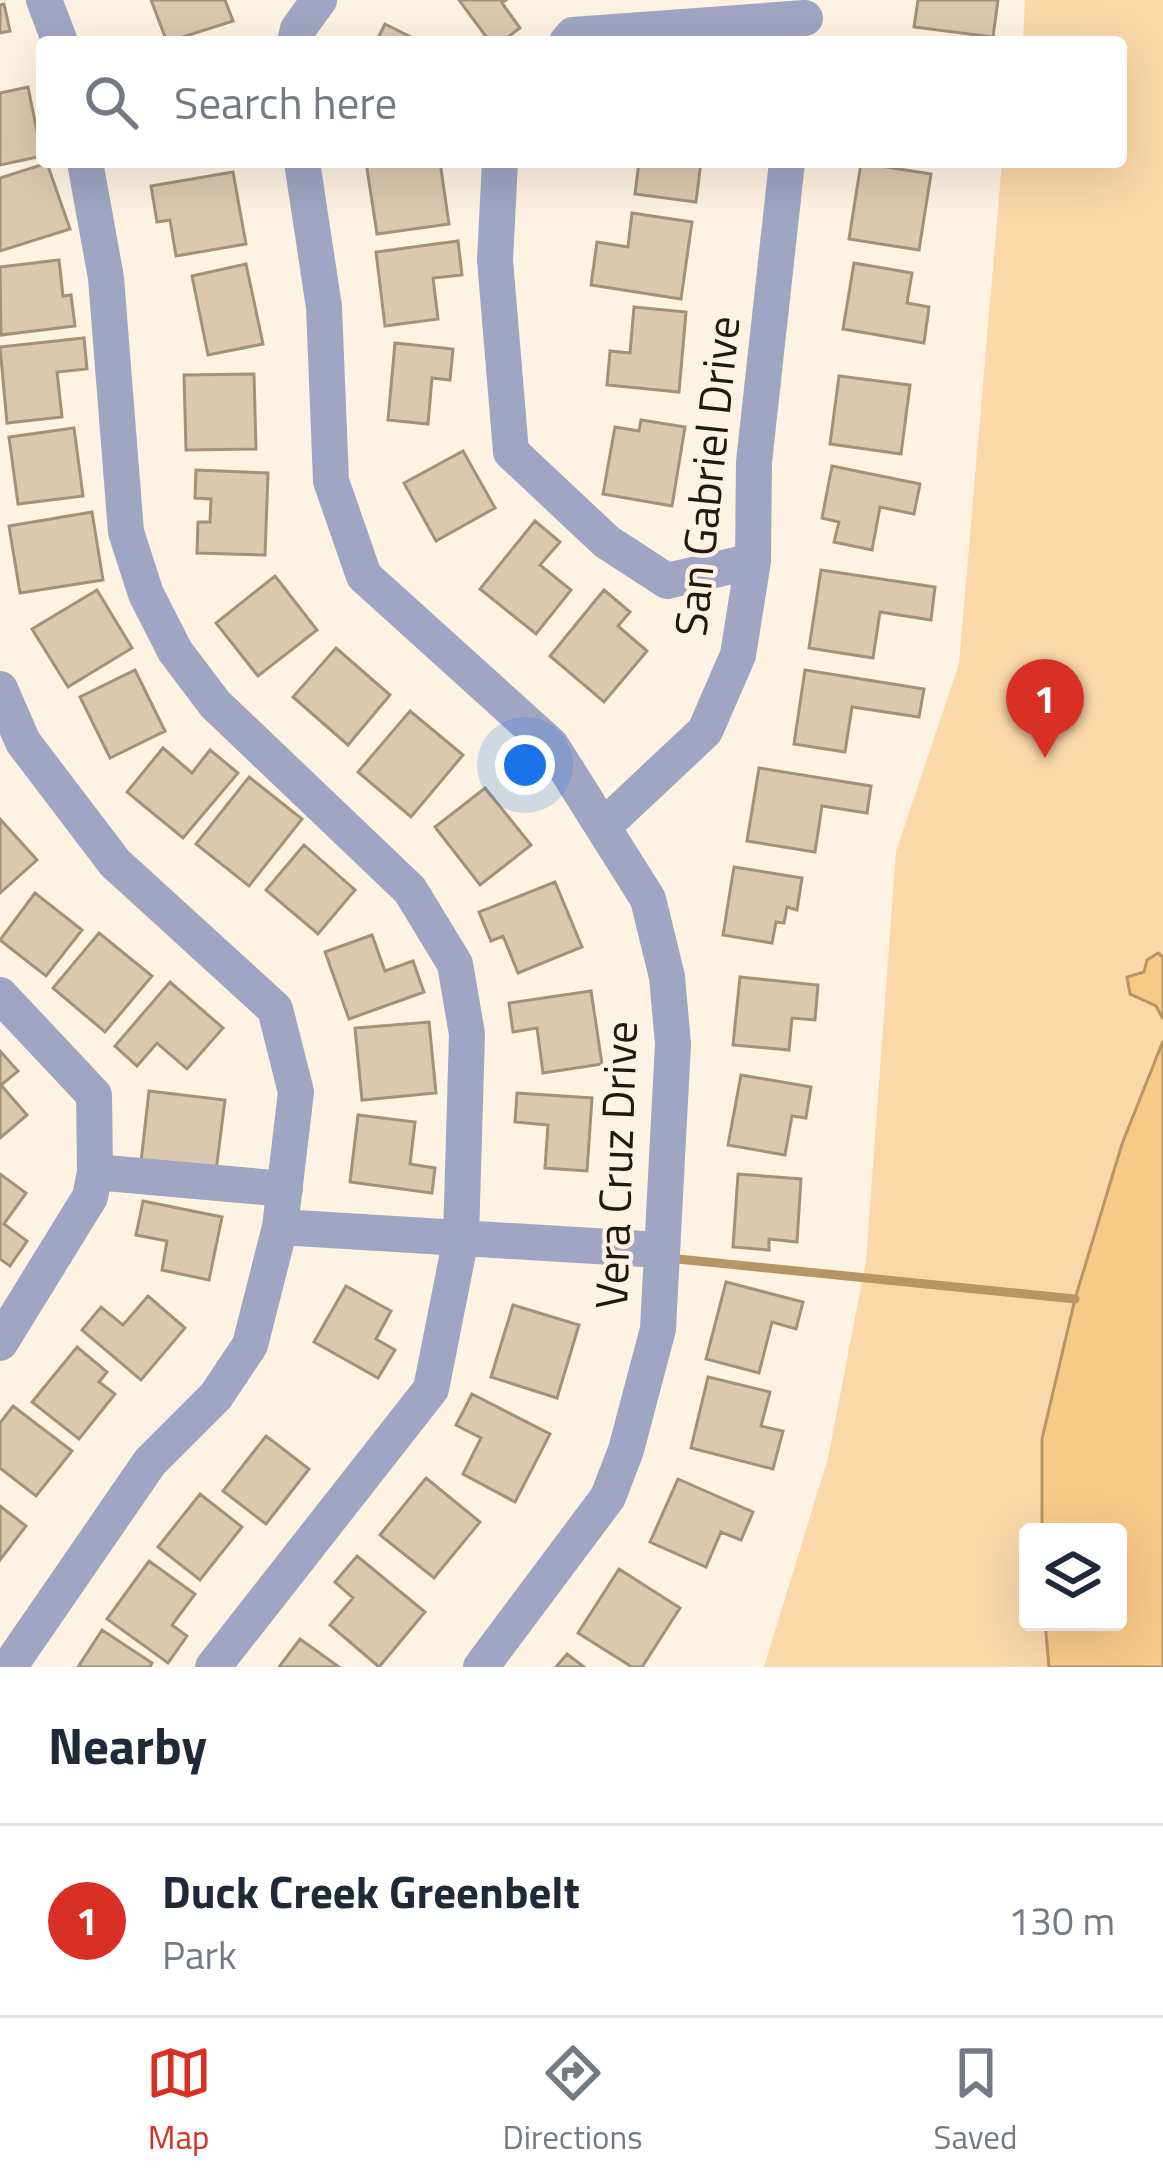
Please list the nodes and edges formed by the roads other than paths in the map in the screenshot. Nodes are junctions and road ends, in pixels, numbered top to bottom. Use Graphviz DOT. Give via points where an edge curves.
graph roads {
  1 [pos="44,0"];
  2 [pos="320,0"];
  3 [pos="804,20"];
  4 [pos="58,36"];
  5 [pos="296,36"];
  6 [pos="572,36"];
  7 [pos="86,168"];
  8 [pos="303,168"];
  9 [pos="500,168"];
  10 [pos="786,168"];
  11 [pos="753,561"];
  12 [pos="0,688"];
  13 [pos="605,825"];
  14 [pos="0,995"];
  15 [pos="95,1172"];
  16 [pos="285,1190"];
  17 [pos="280,1227"];
  18 [pos="461,1238"];
  19 [pos="660,1250"];
  20 [pos="0,1342"];
  21 [pos="9,1667"];
  22 [pos="213,1667"];
  23 [pos="481,1667"];
  1 -- 4 [label="street"];
  2 -- 5 [label="street"];
  3 -- 6 [label="street"];
  7 -- 18 [label="street" via="106,278 126,532 146,594 215,704 410,890 454,964 467,1034"];
  8 -- 13 [label="street, Vera Cruz Drive" via="324,307 331,481 364,576 551,745"];
  9 -- 11 [label="street" via="495,260 511,452 607,542 667,581"];
  10 -- 11 [label="street, San Gabriel Drive" via="754,462"];
  11 -- 13 [label="street, San Gabriel Drive" via="738,655 705,731"];
  12 -- 16 [label="street" via="23,742 115,863 275,1009 296,1092"];
  13 -- 19 [label="street, Vera Cruz Drive" via="647,899 667,977 674,1044"];
  14 -- 15 [label="street" via="94,1095"];
  15 -- 16 [label="street"];
  15 -- 20 [label="street" via="89,1197"];
  16 -- 17 [label="street"];
  17 -- 18 [label="street"];
  17 -- 21 [label="street" via="250,1346 216,1396 150,1462"];
  18 -- 19 [label="street"];
  18 -- 22 [label="street" via="430,1389"];
  19 -- 23 [label="street, Vera Cruz Drive" via="658,1328 608,1497"];
}
